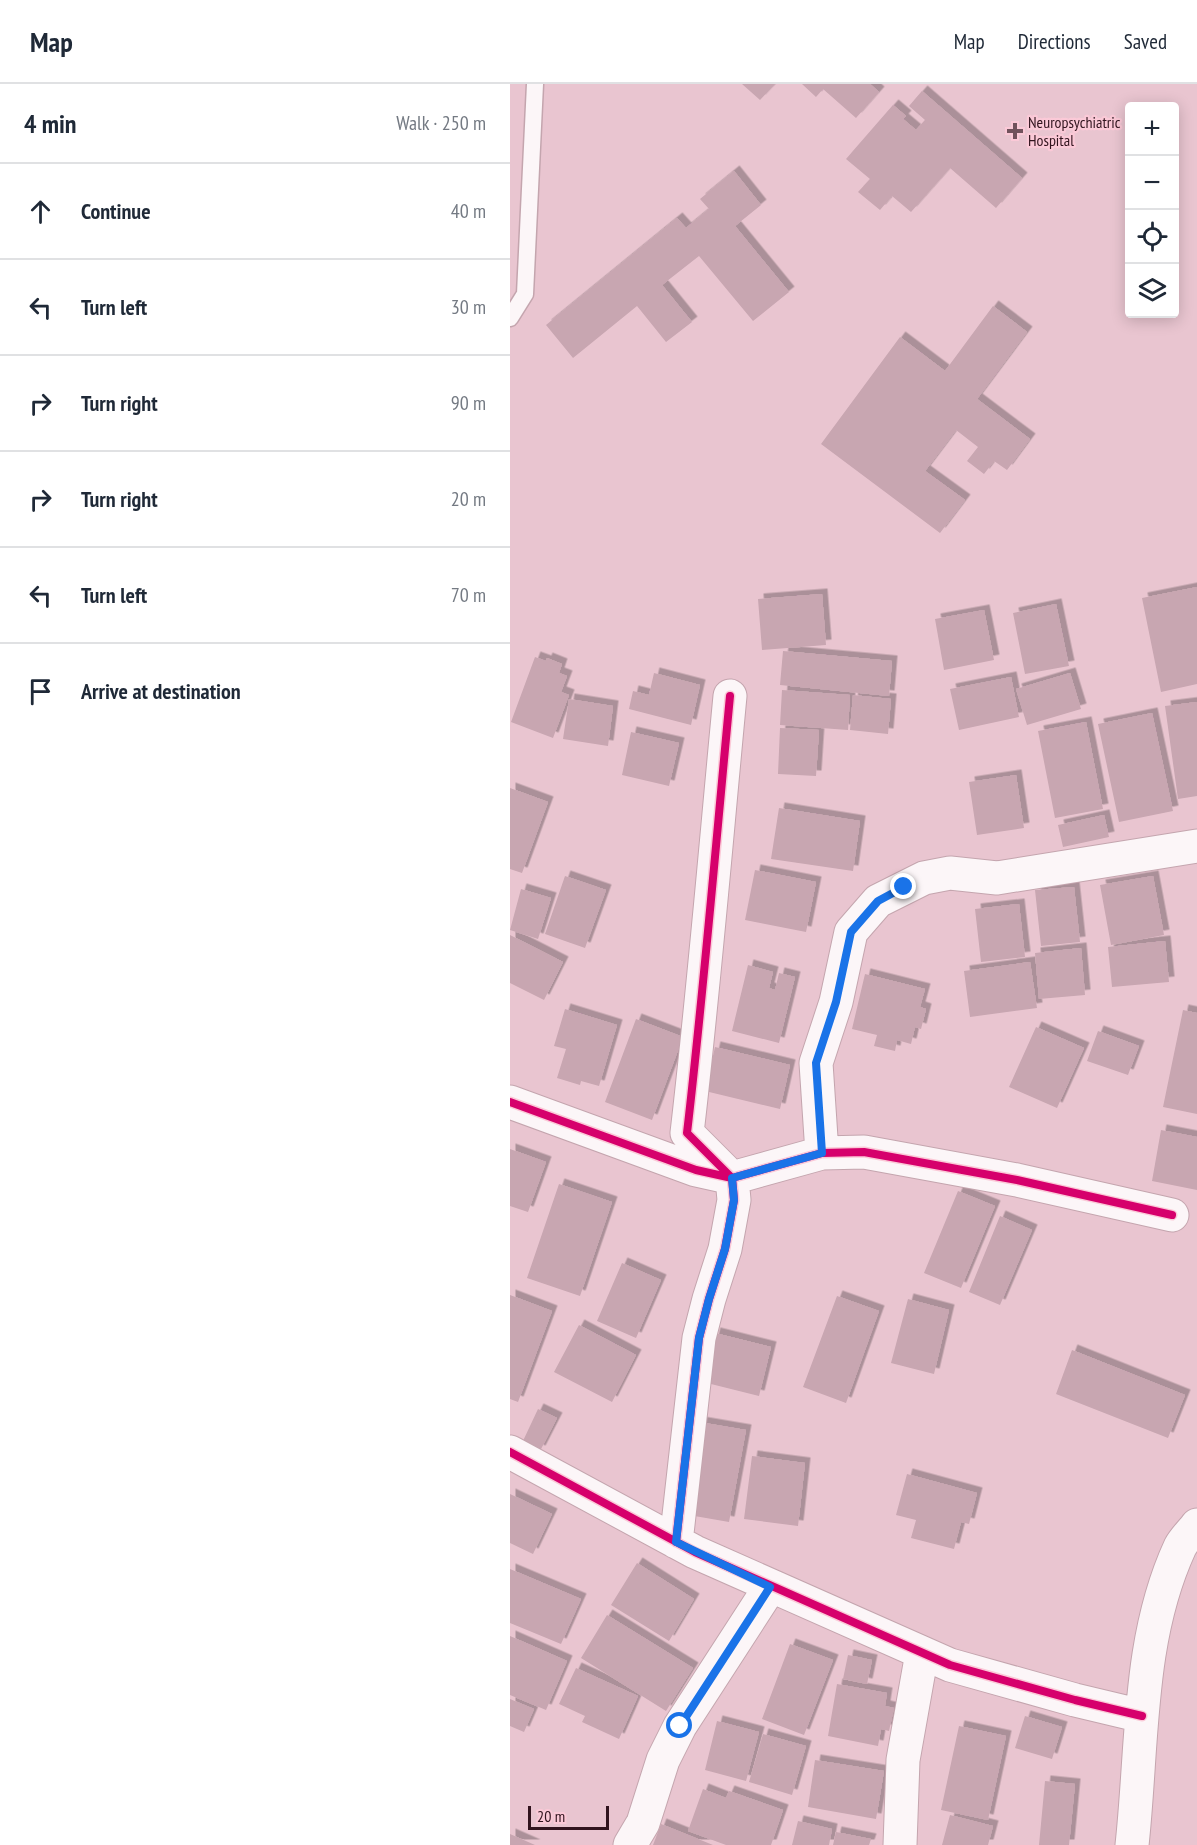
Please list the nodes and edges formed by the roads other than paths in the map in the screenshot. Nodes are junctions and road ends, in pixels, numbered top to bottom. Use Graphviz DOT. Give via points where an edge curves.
graph roads {
  1 [pos="535,84"];
  2 [pos="510,318"];
  3 [pos="730,696"];
  4 [pos="1197,846"];
  5 [pos="510,1101"];
  6 [pos="822,1153"];
  7 [pos="732,1178"];
  8 [pos="1172,1215"];
  9 [pos="510,1452"];
  10 [pos="1197,1525"];
  11 [pos="676,1542"];
  12 [pos="770,1587"];
  13 [pos="922,1653"];
  14 [pos="1142,1716"];
  15 [pos="630,1845"];
  16 [pos="900,1845"];
  17 [pos="1132,1845"];
  1 -- 2 [label="lane" via="525,294"];
  3 -- 7 [label="street" via="687,1133"];
  4 -- 6 [label="street" via="997,878 950,873 924,878 878,901 851,932 836,1002 816,1063"];
  5 -- 7 [label="street" via="696,1170"];
  6 -- 7 [label="street"];
  6 -- 8 [label="street" via="864,1152 1017,1180"];
  7 -- 11 [label="street" via="734,1200 725,1249 699,1338"];
  9 -- 11 [label="street"];
  10 -- 14 [label="street" via="1181,1545 1164,1591 1148,1654"];
  11 -- 12 [label="street"];
  12 -- 13 [label="street"];
  12 -- 15 [label="street" via="680,1726 663,1760 643,1823"];
  13 -- 14 [label="street" via="950,1665"];
  13 -- 16 [label="street" via="903,1760"];
  14 -- 17 [label="street"];
}
